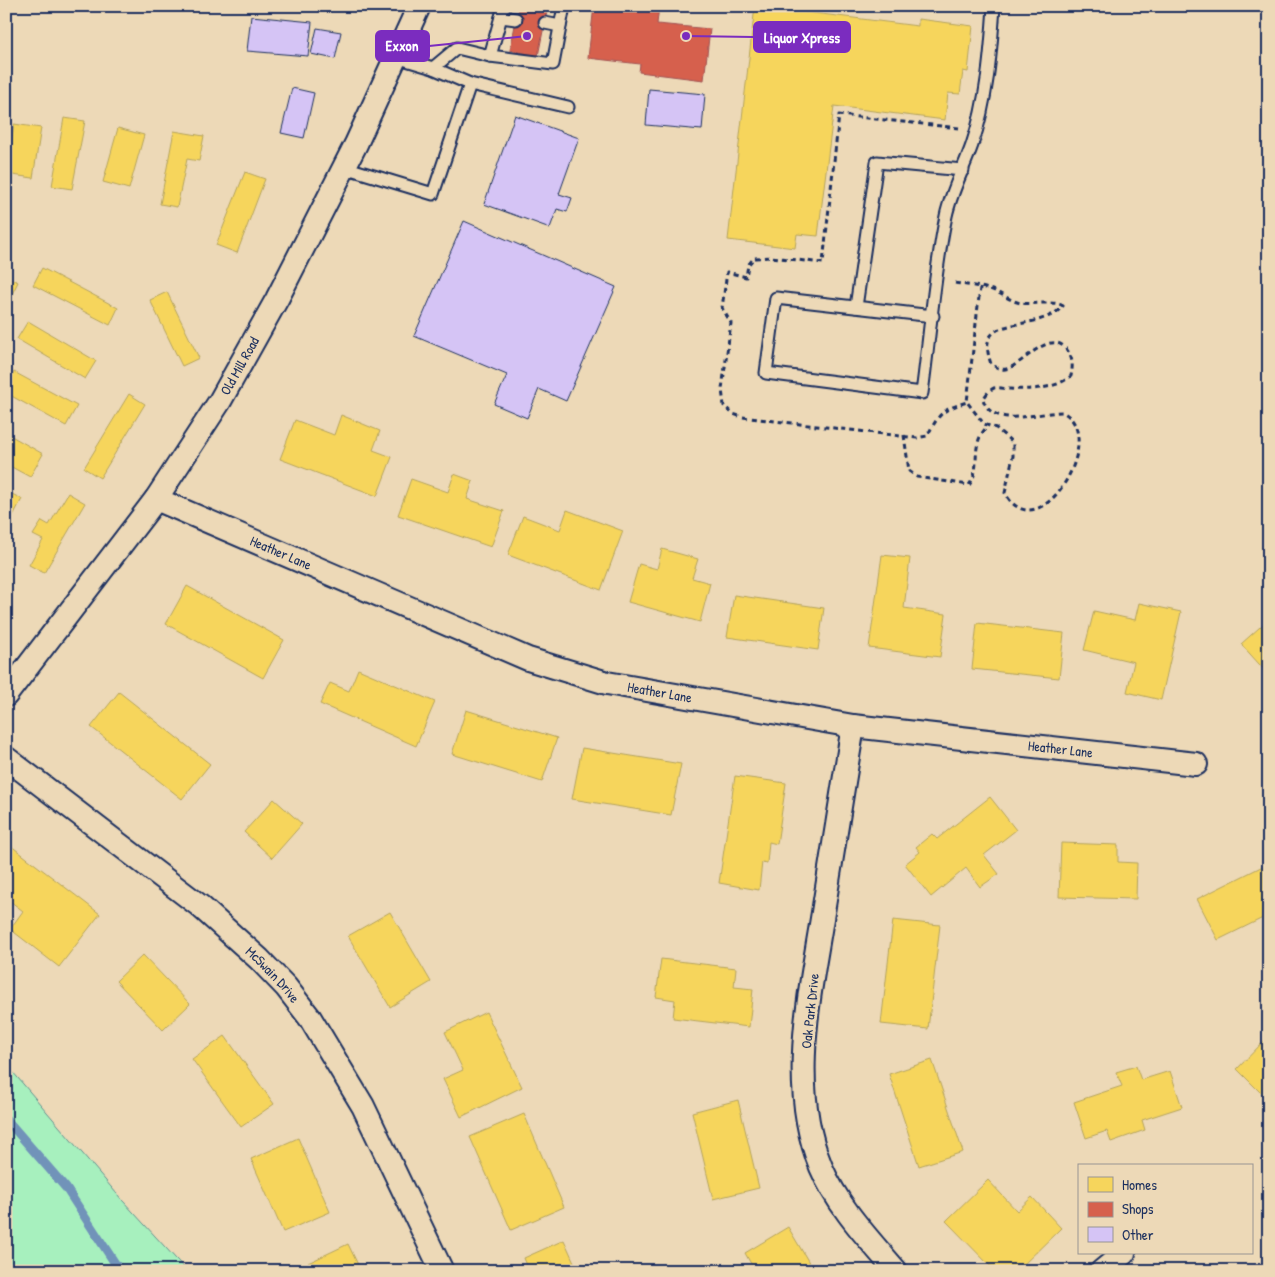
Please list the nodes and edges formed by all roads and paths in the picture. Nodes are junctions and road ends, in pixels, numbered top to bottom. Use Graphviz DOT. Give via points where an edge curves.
graph roads {
  1 [pos="418,6"];
  2 [pos="564,6"];
  3 [pos="918,6"];
  4 [pos="933,6"];
  5 [pos="994,6"];
  6 [pos="502,12"];
  7 [pos="516,19"];
  8 [pos="545,23"];
  9 [pos="560,26"];
  10 [pos="490,56"];
  11 [pos="396,57"];
  12 [pos="432,68"];
  13 [pos="470,84"];
  14 [pos="568,107"];
  15 [pos="344,167"];
  16 [pos="963,170"];
  17 [pos="937,280"];
  18 [pos="980,288"];
  19 [pos="856,307"];
  20 [pos="933,316"];
  21 [pos="988,425"];
  22 [pos="904,435"];
  23 [pos="156,499"];
  24 [pos="6,695"];
  25 [pos="853,726"];
  26 [pos="6,758"];
  27 [pos="1196,764"];
  28 [pos="1123,1254"];
  29 [pos="442,1271"];
  30 [pos="896,1271"];
  31 [pos="1102,1271"];
  1 -- 11 [label="street, Old Mill Road"];
  2 -- 9 [label="lane"];
  3 -- 4 [label="path"];
  5 -- 16 [label="lane" via="982,108"];
  6 -- 7 [label="lane"];
  6 -- 10 [label="lane"];
  8 -- 9 [label="lane"];
  9 -- 10 [label="lane" via="553,64"];
  10 -- 12 [label="lane" via="457,48"];
  11 -- 12 [label="lane"];
  11 -- 15 [label="street, Old Mill Road"];
  12 -- 13 [label="lane"];
  13 -- 14 [label="lane"];
  13 -- 15 [label="lane" via="433,194"];
  15 -- 23 [label="street, Old Mill Road" via="225,392"];
  16 -- 17 [label="lane" via="946,215"];
  16 -- 19 [label="lane" via="877,162"];
  17 -- 18 [label="path"];
  17 -- 20 [label="lane"];
  18 -- 21 [label="path" via="967,402"];
  18 -- 21 [label="path" via="1020,303 1063,306 1050,318 995,330 987,343 991,364 998,369 1008,369 1045,344 1056,342 1069,353 1073,364 1071,376 1064,383 1012,390 995,388 983,400 991,413 1002,417 1062,412 1071,416 1077,425 1080,436 1075,456 1063,487 1049,504 1034,511 1021,510 1009,502 1004,493 1013,444"];
  19 -- 20 [label="lane"];
  19 -- 20 [label="lane" via="776,298 766,373 922,393"];
  21 -- 22 [label="path" via="976,444 974,479 969,485 917,477 909,471"];
  23 -- 24 [label="street, Old Mill Road"];
  23 -- 25 [label="street, Heather Lane" via="528,659 607,683"];
  25 -- 27 [label="street, Heather Lane"];
  25 -- 30 [label="street, Oak Park Drive" via="809,1000 804,1096 808,1125 833,1192"];
  26 -- 29 [label="street, McSwain Drive" via="200,906 286,987 310,1018 363,1106"];
  28 -- 31 [label="street"];
}
